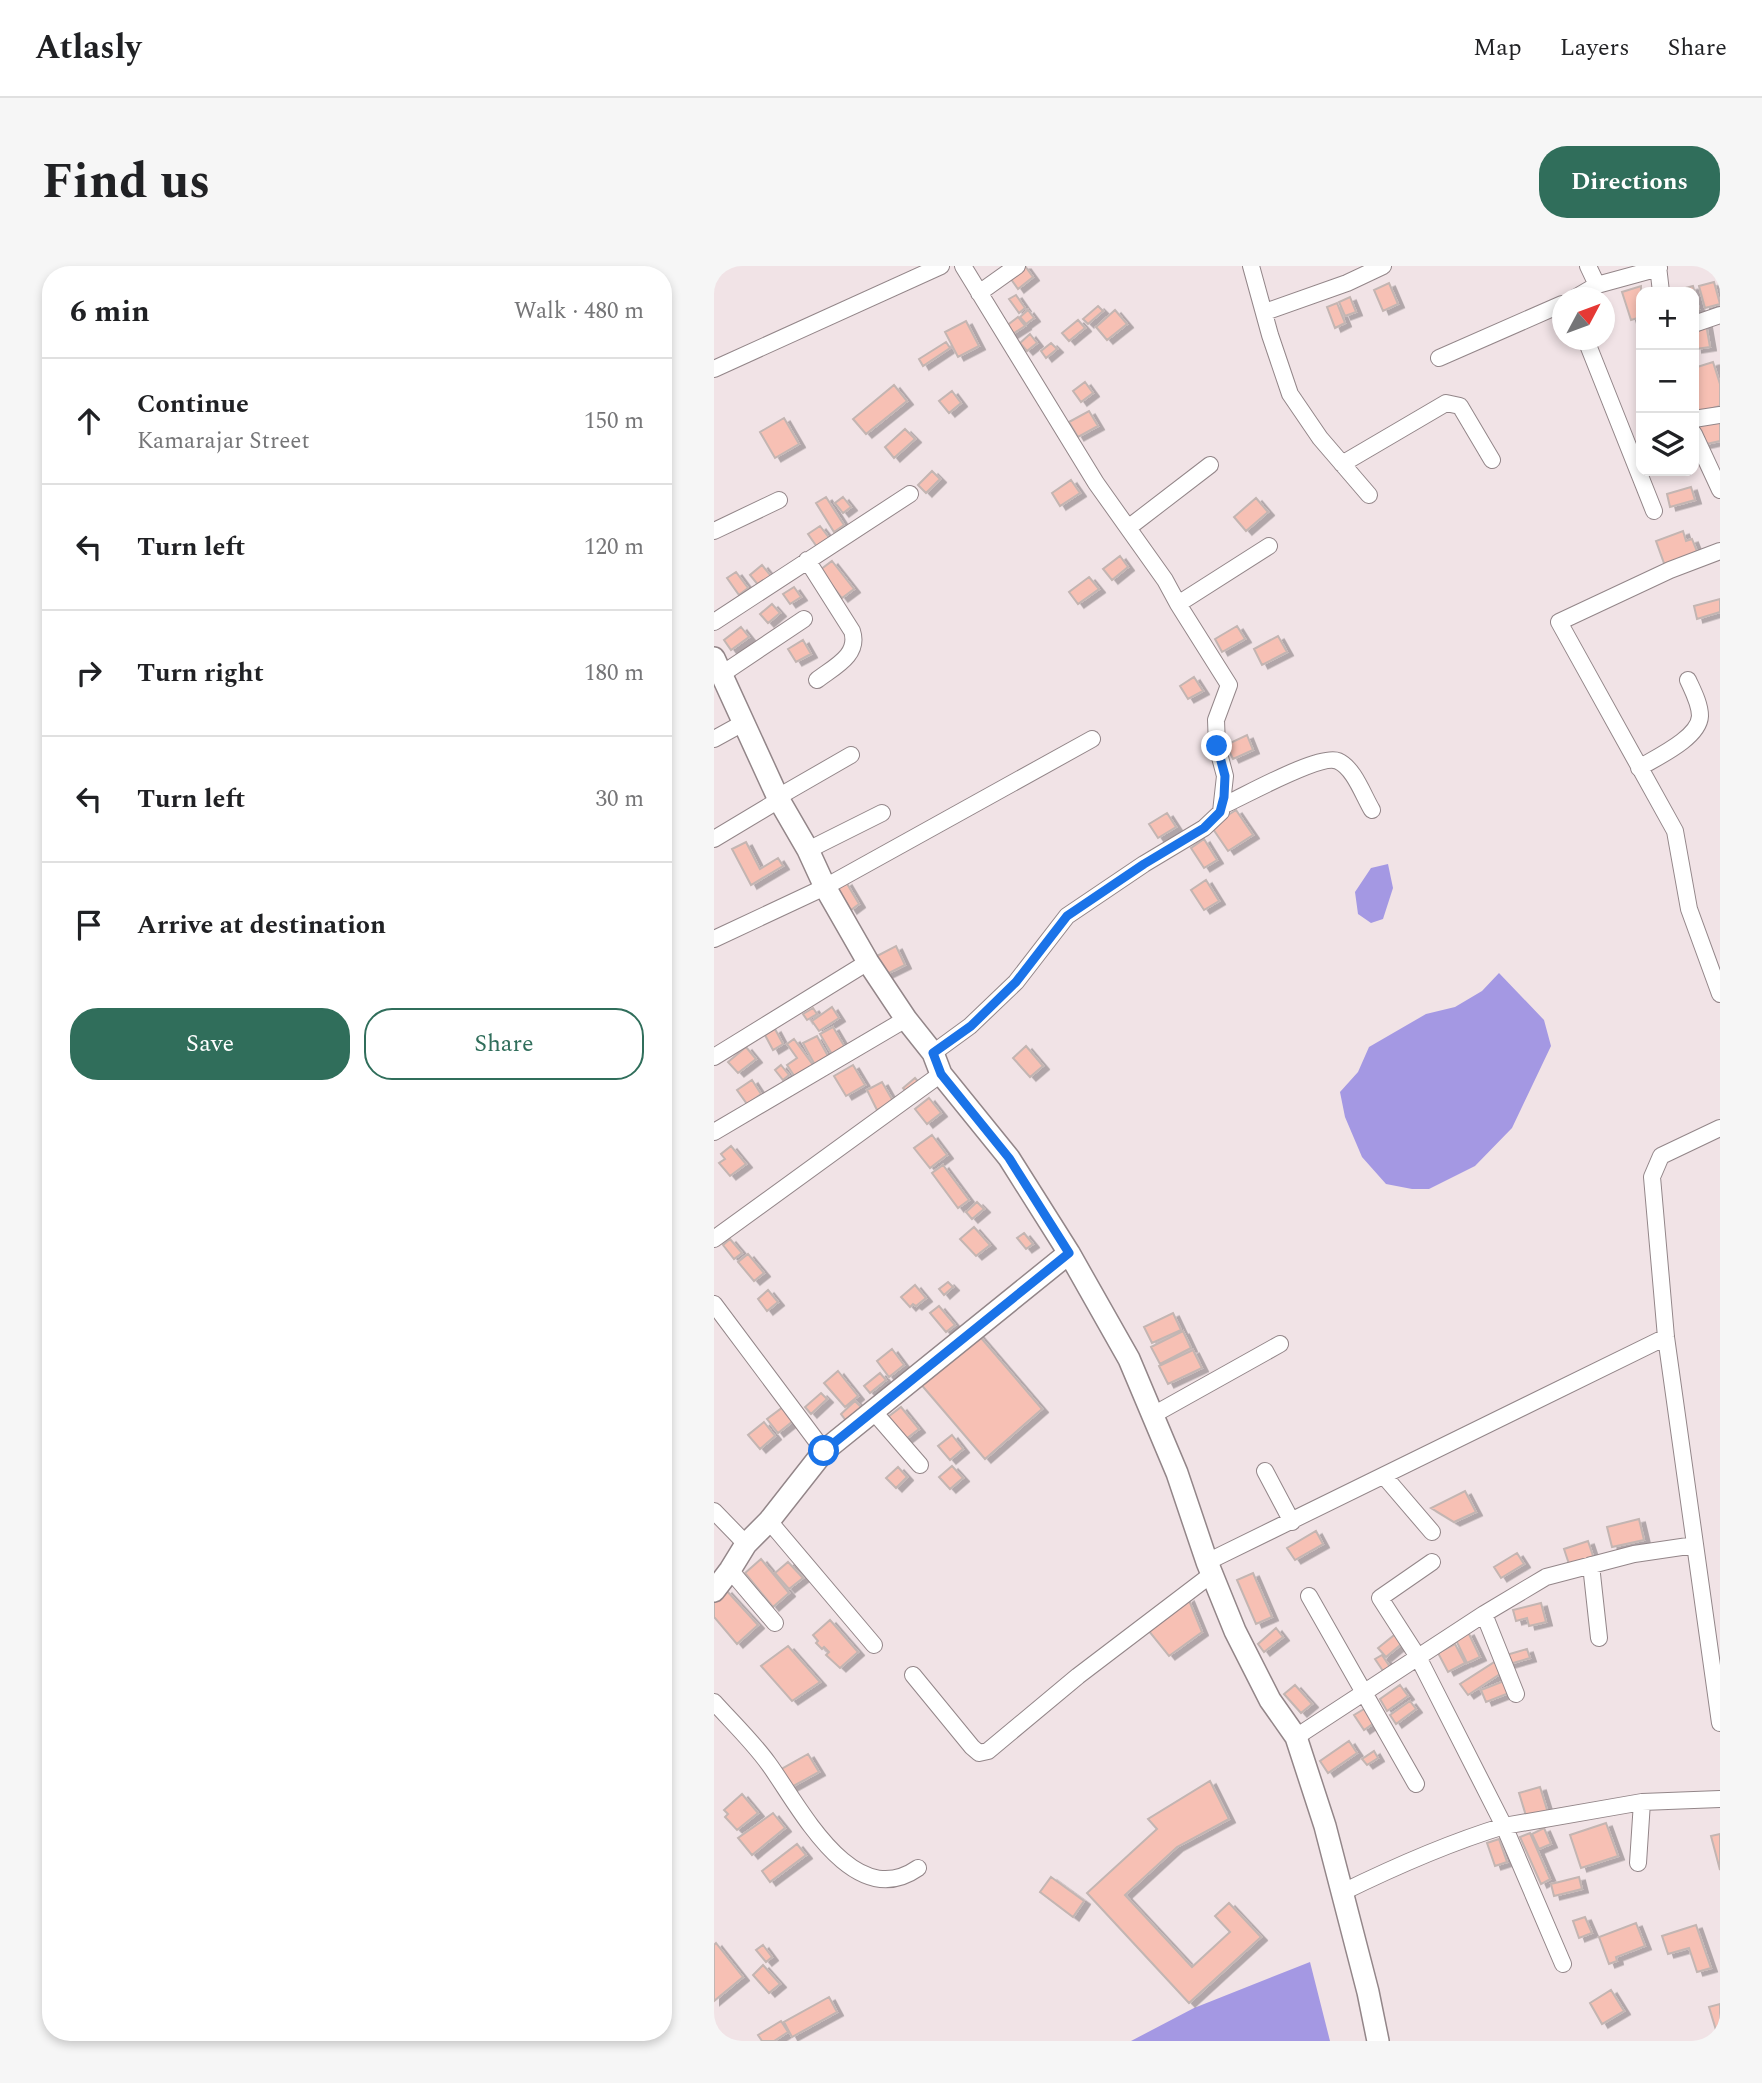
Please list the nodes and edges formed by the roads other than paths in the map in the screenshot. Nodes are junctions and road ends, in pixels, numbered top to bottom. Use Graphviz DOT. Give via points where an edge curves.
graph roads {
  1 [pos="942,266"];
  2 [pos="963,266"];
  3 [pos="1017,266"];
  4 [pos="1251,266"];
  5 [pos="1383,266"];
  6 [pos="1588,266"];
  7 [pos="1659,267"];
  8 [pos="1597,285"];
  9 [pos="1594,287"];
  10 [pos="1661,287"];
  11 [pos="979,293"];
  12 [pos="1552,308"];
  13 [pos="1265,312"];
  14 [pos="1720,315"];
  15 [pos="1699,322"];
  16 [pos="1590,350"];
  17 [pos="1439,358"];
  18 [pos="714,369"];
  19 [pos="1720,415"];
  20 [pos="1699,418"];
  21 [pos="1699,445"];
  22 [pos="1492,460"];
  23 [pos="1342,464"];
  24 [pos="1210,465"];
  25 [pos="1720,491"];
  26 [pos="910,494"];
  27 [pos="1369,495"];
  28 [pos="779,500"];
  29 [pos="1654,511"];
  30 [pos="1128,527"];
  31 [pos="714,531"];
  32 [pos="1269,546"];
  33 [pos="1720,551"];
  34 [pos="807,560"];
  35 [pos="1178,604"];
  36 [pos="804,619"];
  37 [pos="714,622"];
  38 [pos="718,666"];
  39 [pos="817,680"];
  40 [pos="1688,680"];
  41 [pos="745,722"];
  42 [pos="714,739"];
  43 [pos="1092,739"];
  44 [pos="851,755"];
  45 [pos="1639,768"];
  46 [pos="778,799"];
  47 [pos="1222,806"];
  48 [pos="1371,810"];
  49 [pos="882,813"];
  50 [pos="714,839"];
  51 [pos="808,850"];
  52 [pos="825,887"];
  53 [pos="714,939"];
  54 [pos="868,962"];
  55 [pos="1720,994"];
  56 [pos="906,1019"];
  57 [pos="933,1053"];
  58 [pos="714,1057"];
  59 [pos="941,1074"];
  60 [pos="1720,1128"];
  61 [pos="714,1132"];
  62 [pos="714,1239"];
  63 [pos="1069,1253"];
  64 [pos="714,1304"];
  65 [pos="1666,1336"];
  66 [pos="1280,1345"];
  67 [pos="874,1412"];
  68 [pos="1153,1415"];
  69 [pos="824,1451"];
  70 [pos="920,1465"];
  71 [pos="1265,1471"];
  72 [pos="1384,1476"];
  73 [pos="714,1511"];
  74 [pos="769,1521"];
  75 [pos="1292,1522"];
  76 [pos="1432,1532"];
  77 [pos="746,1544"];
  78 [pos="1695,1545"];
  79 [pos="1432,1562"];
  80 [pos="1591,1565"];
  81 [pos="1209,1568"];
  82 [pos="730,1570"];
  83 [pos="714,1591"];
  84 [pos="1309,1596"];
  85 [pos="1484,1614"];
  86 [pos="775,1623"];
  87 [pos="1599,1638"];
  88 [pos="874,1646"];
  89 [pos="1418,1657"];
  90 [pos="913,1675"];
  91 [pos="1364,1693"];
  92 [pos="1516,1694"];
  93 [pos="714,1702"];
  94 [pos="1720,1723"];
  95 [pos="1296,1737"];
  96 [pos="1416,1784"];
  97 [pos="1720,1799"];
  98 [pos="1642,1802"];
  99 [pos="1504,1826"];
  100 [pos="1638,1863"];
  101 [pos="918,1868"];
  102 [pos="1341,1893"];
  103 [pos="1563,1964"];
  104 [pos="1378,2041"];
  1 -- 18 [label="street"];
  2 -- 11 [label="street"];
  3 -- 11 [label="street"];
  4 -- 13 [label="street"];
  5 -- 13 [label="street"];
  6 -- 8 [label="street"];
  7 -- 8 [label="street"];
  7 -- 10 [label="street"];
  8 -- 9 [label="street"];
  11 -- 30 [label="street"];
  12 -- 17 [label="street"];
  13 -- 23 [label="street" via="1290,394"];
  14 -- 15 [label="street"];
  16 -- 29 [label="street"];
  19 -- 20 [label="street"];
  21 -- 25 [label="street"];
  22 -- 23 [label="street" via="1460,406 1451,402"];
  23 -- 27 [label="street"];
  24 -- 30 [label="street"];
  26 -- 34 [label="street"];
  28 -- 31 [label="street"];
  30 -- 35 [label="street"];
  32 -- 35 [label="street"];
  33 -- 45 [label="street" via="1559,622"];
  34 -- 37 [label="street"];
  34 -- 39 [label="street" via="855,639 847,657"];
  35 -- 47 [label="street" via="1229,685 1216,720 1225,776"];
  36 -- 38 [label="street"];
  38 -- 41 [label="street"];
  40 -- 45 [label="street" via="1700,715 1698,728"];
  41 -- 42 [label="street"];
  41 -- 46 [label="street"];
  43 -- 52 [label="street"];
  44 -- 46 [label="street"];
  45 -- 55 [label="street" via="1675,831 1689,909"];
  46 -- 50 [label="street"];
  46 -- 51 [label="street"];
  47 -- 48 [label="street" via="1308,765 1337,760 1348,768"];
  47 -- 57 [label="street" via="1204,828 1067,916 1016,982 971,1026"];
  49 -- 51 [label="street"];
  51 -- 52 [label="street"];
  52 -- 53 [label="street"];
  52 -- 54 [label="street"];
  54 -- 56 [label="street"];
  54 -- 58 [label="street"];
  56 -- 57 [label="street"];
  56 -- 61 [label="street"];
  57 -- 59 [label="street"];
  59 -- 62 [label="street"];
  59 -- 63 [label="street" via="1009,1158"];
  60 -- 65 [label="street" via="1661,1156 1652,1177"];
  63 -- 67 [label="street"];
  63 -- 68 [label="street" via="1129,1359"];
  64 -- 69 [label="street"];
  65 -- 72 [label="street"];
  65 -- 78 [label="street"];
  66 -- 68 [label="street"];
  67 -- 69 [label="street"];
  67 -- 70 [label="street"];
  68 -- 81 [label="street"];
  69 -- 74 [label="street"];
  71 -- 75 [label="street"];
  72 -- 75 [label="street"];
  72 -- 76 [label="street"];
  73 -- 77 [label="street"];
  74 -- 77 [label="street"];
  74 -- 88 [label="street"];
  75 -- 81 [label="street"];
  77 -- 82 [label="street"];
  78 -- 80 [label="street"];
  78 -- 94 [label="street"];
  79 -- 89 [label="street" via="1380,1598"];
  80 -- 85 [label="street" via="1546,1577"];
  80 -- 87 [label="street"];
  81 -- 90 [label="street" via="988,1751 979,1753 972,1746"];
  81 -- 95 [label="street" via="1248,1658"];
  82 -- 83 [label="street"];
  82 -- 86 [label="street"];
  84 -- 91 [label="street"];
  85 -- 89 [label="street"];
  85 -- 92 [label="street"];
  89 -- 91 [label="street"];
  89 -- 99 [label="street"];
  91 -- 95 [label="street"];
  91 -- 96 [label="street"];
  93 -- 101 [label="street" via="766,1761 835,1856 856,1872 885,1879"];
  95 -- 102 [label="street"];
  97 -- 98 [label="street"];
  98 -- 99 [label="street"];
  98 -- 100 [label="street"];
  99 -- 102 [label="street"];
  99 -- 103 [label="street"];
  102 -- 104 [label="street"];
}
